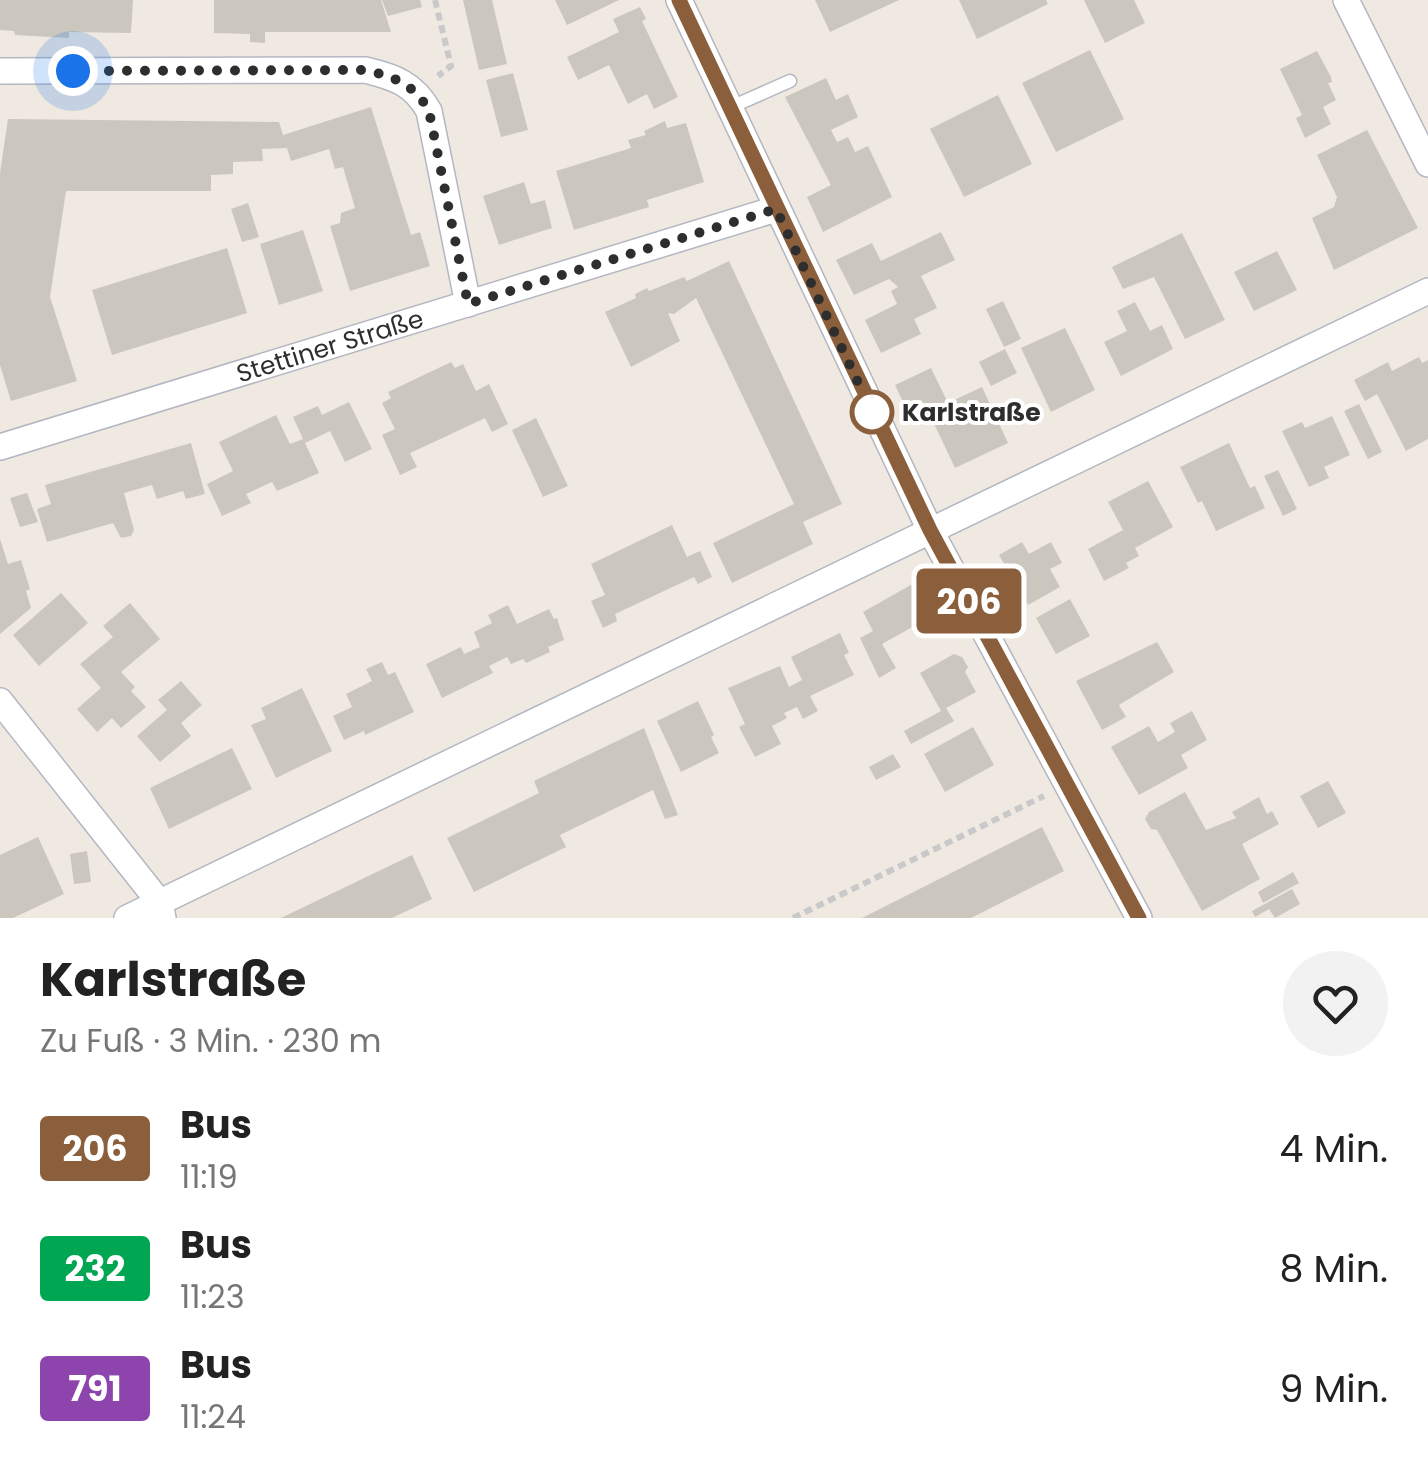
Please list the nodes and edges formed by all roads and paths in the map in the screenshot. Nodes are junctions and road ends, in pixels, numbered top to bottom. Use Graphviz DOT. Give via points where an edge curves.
graph roads {
  1 [pos="435,0"];
  2 [pos="679,0"];
  3 [pos="1346,0"];
  4 [pos="0,71"];
  5 [pos="790,81"];
  6 [pos="418,91"];
  7 [pos="729,108"];
  8 [pos="1428,164"];
  9 [pos="776,209"];
  10 [pos="1428,291"];
  11 [pos="468,304"];
  12 [pos="0,447"];
  13 [pos="930,530"];
  14 [pos="0,701"];
  15 [pos="1068,784"];
  16 [pos="161,910"];
  17 [pos="127,918"];
  18 [pos="793,918"];
  19 [pos="1138,918"];
  1 -- 6 [label="path" via="451,66"];
  2 -- 7 [label="street"];
  3 -- 8 [label="street"];
  4 -- 6 [label="street" via="365,70"];
  5 -- 7 [label="lane"];
  6 -- 11 [label="street" via="429,111"];
  7 -- 9 [label="street"];
  9 -- 11 [label="street, Stettiner Straße"];
  9 -- 13 [label="street"];
  10 -- 13 [label="street"];
  11 -- 12 [label="street, Stettiner Straße"];
  13 -- 15 [label="street"];
  13 -- 16 [label="street"];
  14 -- 16 [label="street"];
  15 -- 18 [label="path"];
  15 -- 19 [label="street"];
  16 -- 17 [label="street"];
}
